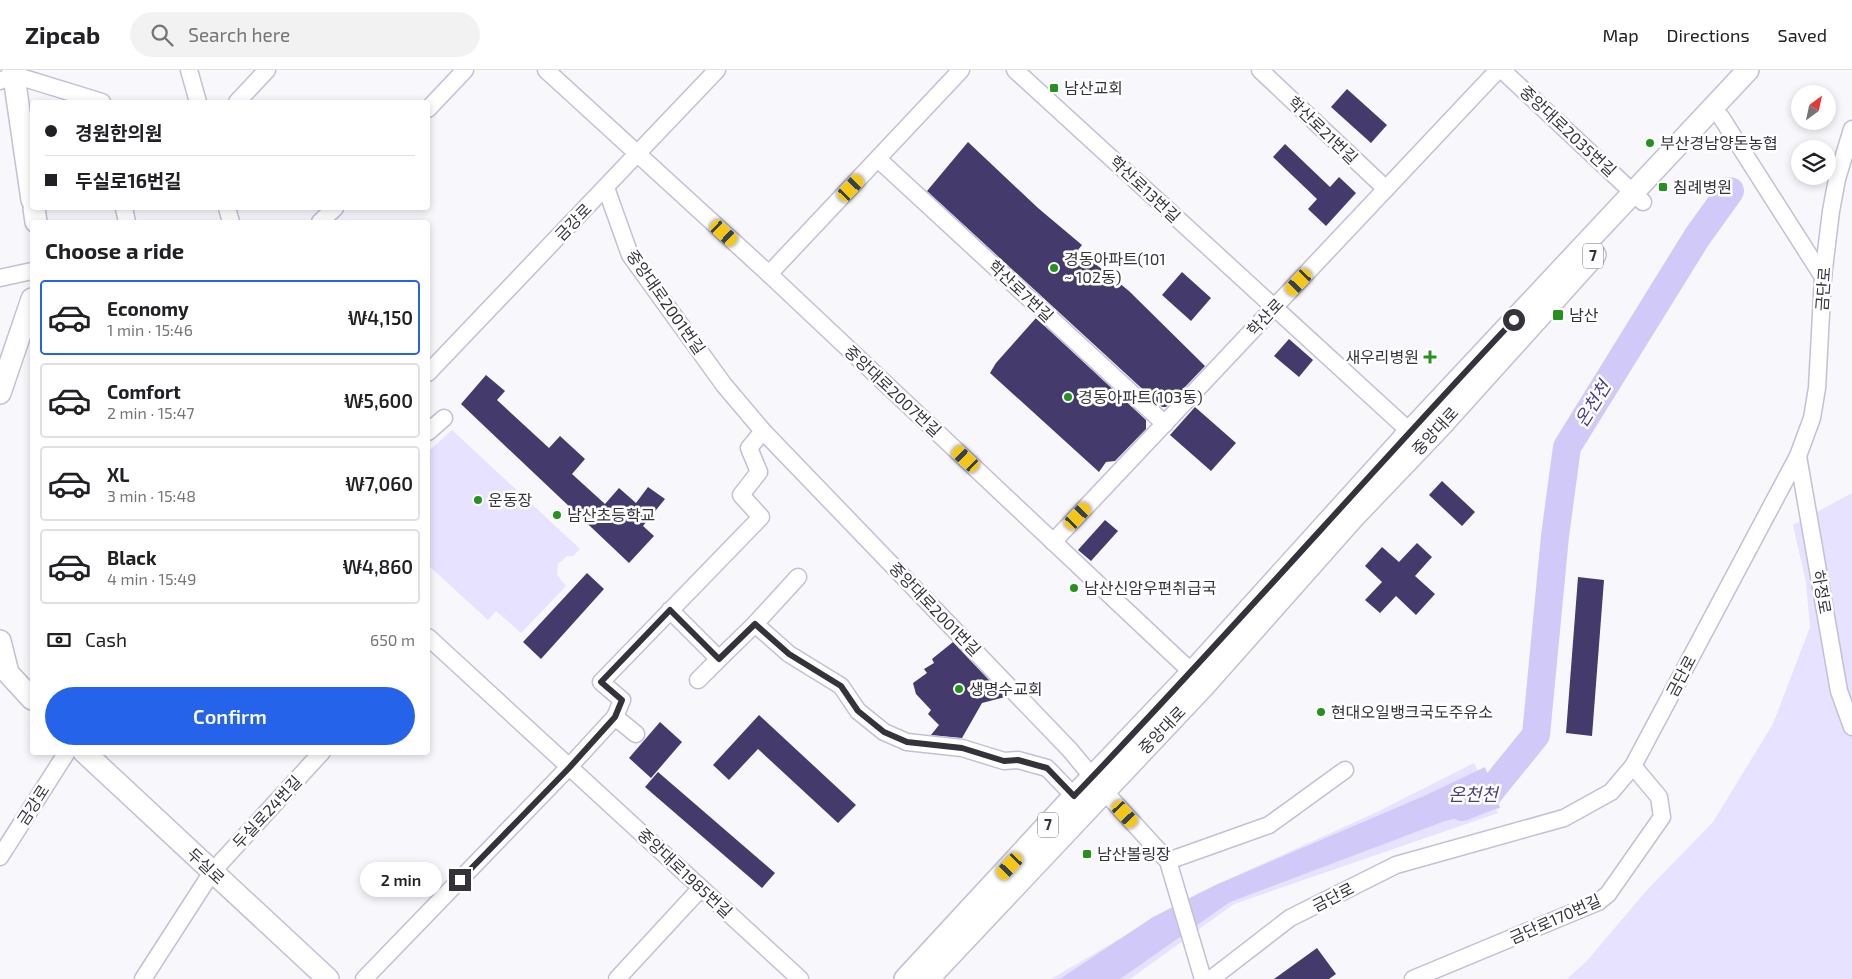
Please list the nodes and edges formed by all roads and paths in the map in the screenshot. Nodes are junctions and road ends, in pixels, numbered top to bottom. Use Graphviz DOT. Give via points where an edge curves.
graph roads {
  1 [pos="190,70"];
  2 [pos="267,70"];
  3 [pos="465,70"];
  4 [pos="546,70"];
  5 [pos="717,70"];
  6 [pos="961,70"];
  7 [pos="1015,70"];
  8 [pos="1260,70"];
  9 [pos="1498,70"];
  10 [pos="1502,70"];
  11 [pos="1727,70"];
  12 [pos="1748,70"];
  13 [pos="1765,70"];
  14 [pos="9,75"];
  15 [pos="95,100"];
  16 [pos="198,100"];
  17 [pos="239,100"];
  18 [pos="1723,106"];
  19 [pos="430,107"];
  20 [pos="1852,129"];
  21 [pos="637,155"];
  22 [pos="878,159"];
  23 [pos="606,188"];
  24 [pos="30,189"];
  25 [pos="1386,189"];
  26 [pos="1638,197"];
  27 [pos="332,210"];
  28 [pos="322,220"];
  29 [pos="30,271"];
  30 [pos="769,274"];
  31 [pos="1823,277"];
  32 [pos="0,278"];
  33 [pos="30,305"];
  34 [pos="1274,308"];
  35 [pos="430,371"];
  36 [pos="0,392"];
  37 [pos="444,418"];
  38 [pos="1165,424"];
  39 [pos="430,430"];
  40 [pos="763,430"];
  41 [pos="1416,438"];
  42 [pos="1798,456"];
  43 [pos="1053,542"];
  44 [pos="798,577"];
  45 [pos="670,610"];
  46 [pos="755,624"];
  47 [pos="430,640"];
  48 [pos="0,641"];
  49 [pos="719,659"];
  50 [pos="4,674"];
  51 [pos="1199,678"];
  52 [pos="698,680"];
  53 [pos="30,697"];
  54 [pos="615,717"];
  55 [pos="1852,727"];
  56 [pos="636,734"];
  57 [pos="65,755"];
  58 [pos="87,755"];
  59 [pos="319,755"];
  60 [pos="1633,766"];
  61 [pos="569,768"];
  62 [pos="1345,770"];
  63 [pos="1099,784"];
  64 [pos="1074,796"];
  65 [pos="0,857"];
  66 [pos="1168,861"];
  67 [pos="212,872"];
  68 [pos="701,888"];
  69 [pos="143,979"];
  70 [pos="328,979"];
  71 [pos="364,979"];
  72 [pos="617,979"];
  73 [pos="800,979"];
  74 [pos="906,979"];
  75 [pos="928,979"];
  76 [pos="1203,979"];
  77 [pos="1211,979"];
  78 [pos="1413,979"];
  1 -- 16 [label="street"];
  2 -- 17 [label="street"];
  3 -- 19 [label="street"];
  4 -- 21 [label="street, 중앙대로2007번길"];
  5 -- 21 [label="street, 금강로"];
  6 -- 22 [label="street"];
  7 -- 34 [label="street, 학산로13번길"];
  8 -- 25 [label="street, 학산로21번길"];
  9 -- 25 [label="street, 학산로"];
  10 -- 26 [label="street, 중앙대로2035번길"];
  11 -- 18 [label="main road"];
  12 -- 18 [label="main road, 중앙대로 / 7"];
  13 -- 18 [label="main road, 중앙대로 / 7"];
  14 -- 15 [label="street"];
  14 -- 24 [label="main road"];
  18 -- 26 [label="main road, 중앙대로 / 7"];
  18 -- 31 [label="street"];
  20 -- 31 [label="street, 금단로" via="1837,180"];
  21 -- 23 [label="street, 금강로"];
  21 -- 30 [label="street, 중앙대로2007번길"];
  22 -- 30 [label="street"];
  22 -- 38 [label="street, 학산로7번길"];
  23 -- 35 [label="street, 금강로"];
  23 -- 40 [label="street, 중앙대로2001번길" via="630,255 724,385"];
  25 -- 34 [label="street, 학산로"];
  26 -- 41 [label="main road, 중앙대로 / 7"];
  27 -- 28 [label="street"];
  29 -- 32 [label="street"];
  30 -- 43 [label="street, 중앙대로2007번길"];
  31 -- 42 [label="street, 금단로" via="1815,403"];
  33 -- 36 [label="main road"];
  34 -- 38 [label="street, 학산로"];
  34 -- 41 [label="street, 중앙대로"];
  37 -- 39 [label="street"];
  38 -- 43 [label="street, 학산로"];
  40 -- 45 [label="street" via="749,448 759,472 741,495 761,517"];
  40 -- 63 [label="street, 중앙대로2001번길"];
  41 -- 51 [label="main road, 중앙대로 / 7" via="1353,518"];
  42 -- 55 [label="street, 하정로" via="1839,691"];
  42 -- 60 [label="street, 금단로"];
  43 -- 51 [label="street, 중앙대로2007번길"];
  44 -- 46 [label="street"];
  45 -- 49 [label="street"];
  45 -- 54 [label="street" via="601,682 622,700"];
  46 -- 49 [label="street"];
  46 -- 64 [label="street" via="789,654 841,686 858,711 884,732 907,742 962,748 1004,761 1018,760 1047,768"];
  47 -- 61 [label="street, 중앙대로1985번길"];
  48 -- 50 [label="main road"];
  49 -- 52 [label="street"];
  50 -- 53 [label="main road"];
  51 -- 63 [label="main road, 중앙대로 / 7"];
  54 -- 56 [label="street"];
  54 -- 61 [label="street"];
  57 -- 65 [label="street, 금강로"];
  58 -- 67 [label="main road, 두실로"];
  59 -- 67 [label="street, 두실로24번길"];
  60 -- 77 [label="street, 금단로" via="1611,792 1564,818 1396,865 1290,918"];
  60 -- 78 [label="street, 금단로170번길" via="1659,798 1662,817 1608,894 1598,902"];
  61 -- 68 [label="street, 중앙대로1985번길"];
  61 -- 71 [label="street"];
  62 -- 66 [label="street" via="1269,825"];
  63 -- 64 [label="main road, 중앙대로 / 7"];
  63 -- 66 [label="street"];
  63 -- 75 [label="main road, 중앙대로 / 7"];
  64 -- 74 [label="main road, 중앙대로 / 7"];
  66 -- 76 [label="street"];
  67 -- 69 [label="street, 두실로24번길"];
  67 -- 70 [label="main road, 두실로"];
  68 -- 72 [label="street"];
  68 -- 73 [label="street, 중앙대로1985번길"];
}
